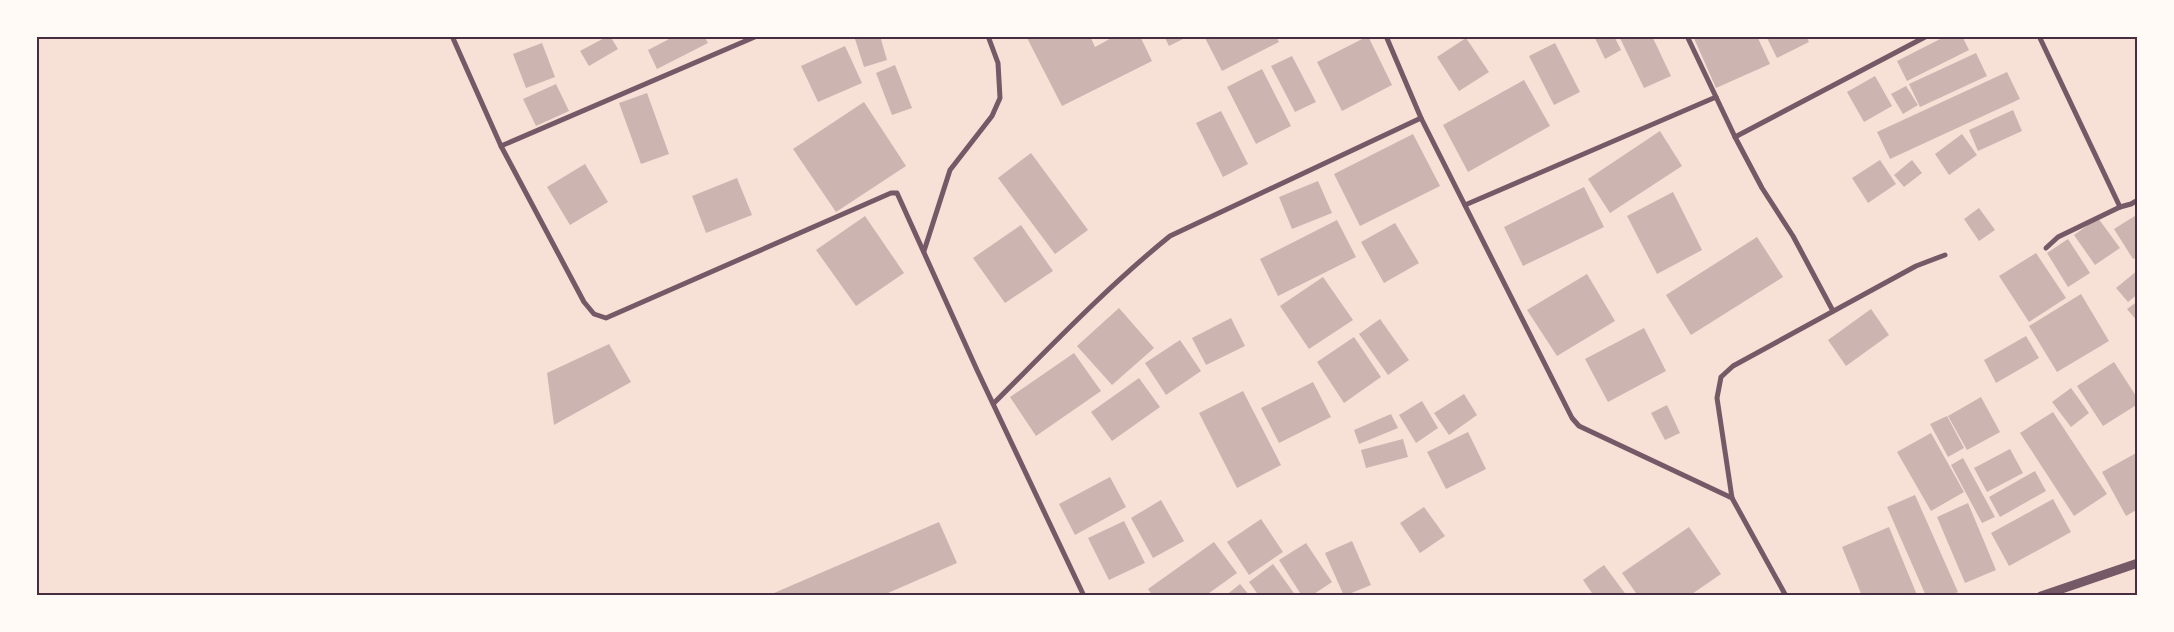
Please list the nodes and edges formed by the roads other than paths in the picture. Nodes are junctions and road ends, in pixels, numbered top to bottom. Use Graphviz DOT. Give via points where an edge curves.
graph roads {
  1 [pos="452,36"];
  2 [pos="757,36"];
  3 [pos="988,36"];
  4 [pos="1386,36"];
  5 [pos="1687,36"];
  6 [pos="1927,36"];
  7 [pos="2040,36"];
  8 [pos="1716,97"];
  9 [pos="1422,118"];
  10 [pos="1735,137"];
  11 [pos="501,146"];
  12 [pos="2138,200"];
  13 [pos="1465,205"];
  14 [pos="2120,207"];
  15 [pos="2046,248"];
  16 [pos="923,252"];
  17 [pos="1945,255"];
  18 [pos="1833,311"];
  19 [pos="994,403"];
  20 [pos="1732,498"];
  21 [pos="2138,563"];
  22 [pos="1084,596"];
  23 [pos="1786,596"];
  24 [pos="2041,596"];
  1 -- 11 [label="street"];
  2 -- 11 [label="street"];
  3 -- 16 [label="street" via="998,63 1000,98 992,116 950,170"];
  4 -- 9 [label="street"];
  5 -- 8 [label="street"];
  6 -- 10 [label="street"];
  7 -- 14 [label="street"];
  8 -- 10 [label="street"];
  8 -- 13 [label="street"];
  9 -- 13 [label="street"];
  9 -- 19 [label="street" via="1170,236 1092,304"];
  10 -- 18 [label="street"];
  11 -- 16 [label="street" via="584,302 594,314 606,318 891,193 900,197"];
  12 -- 14 [label="street"];
  13 -- 20 [label="street" via="1572,418 1579,426"];
  14 -- 15 [label="street" via="2058,237"];
  16 -- 19 [label="street"];
  17 -- 18 [label="street" via="1916,266"];
  18 -- 20 [label="street" via="1732,366 1721,377 1717,398"];
  19 -- 22 [label="street"];
  20 -- 23 [label="street"];
  21 -- 24 [label="street"];
}
